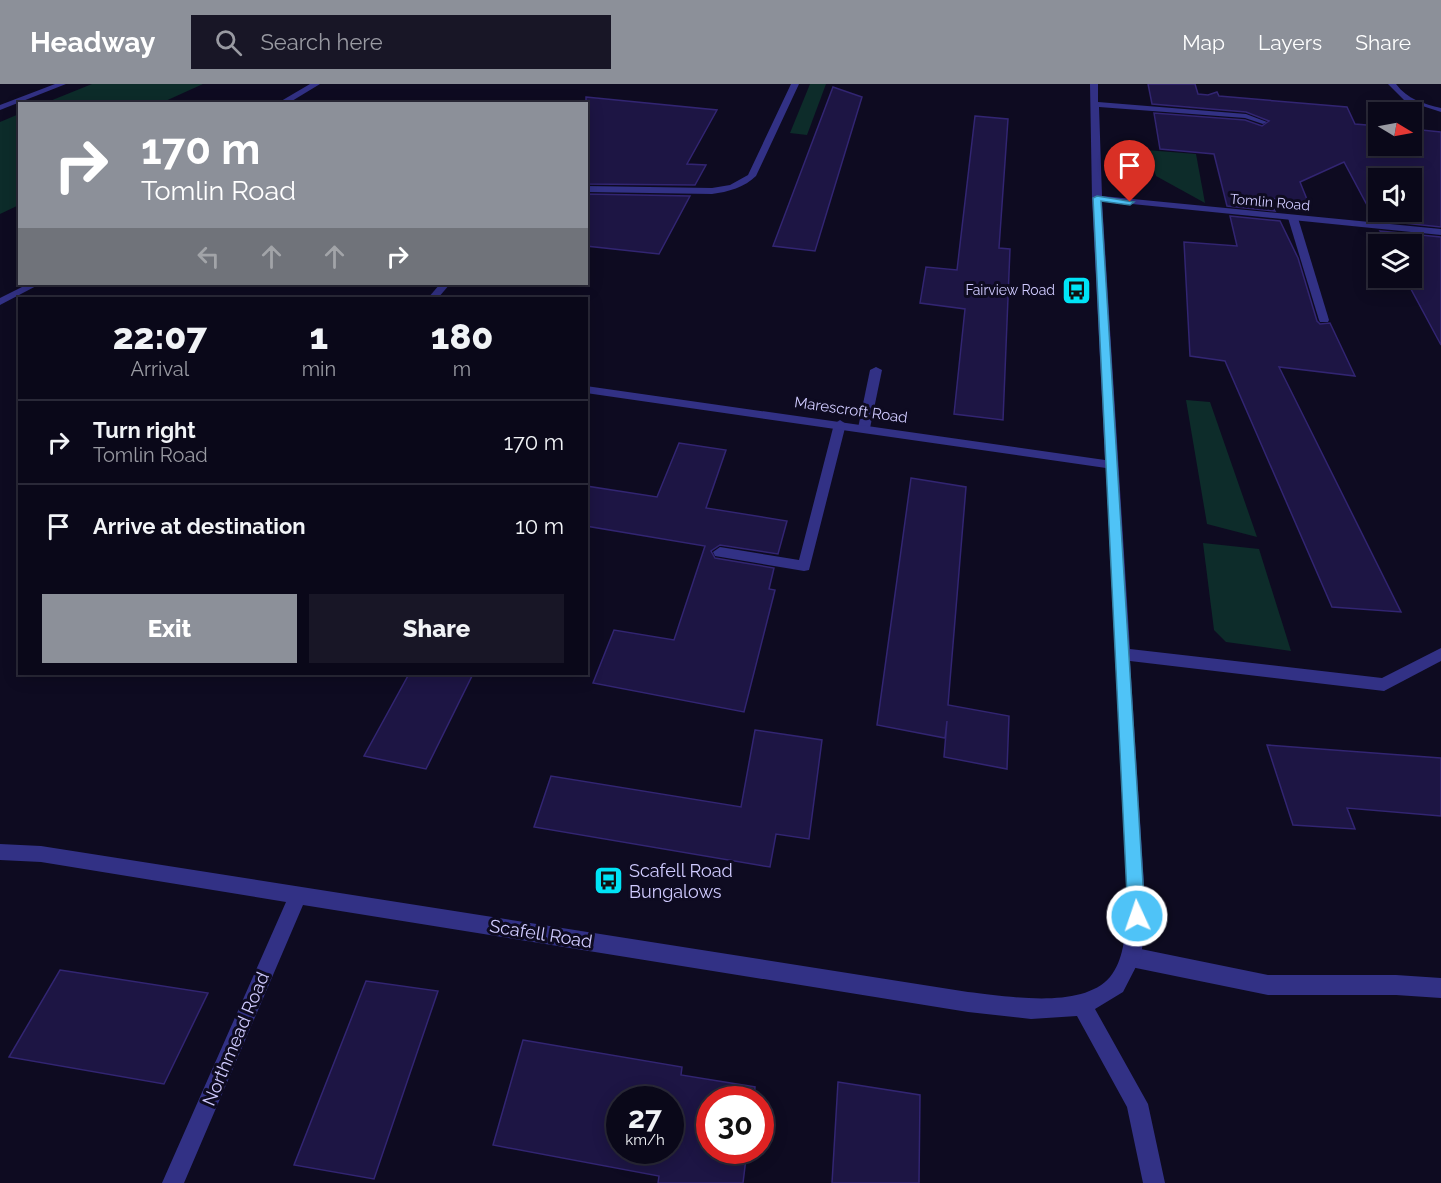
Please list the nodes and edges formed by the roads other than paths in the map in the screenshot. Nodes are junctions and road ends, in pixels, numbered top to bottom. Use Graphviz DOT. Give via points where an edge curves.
graph roads {
  1 [pos="62,84"];
  2 [pos="316,84"];
  3 [pos="795,84"];
  4 [pos="1094,84"];
  5 [pos="1392,84"];
  6 [pos="284,102"];
  7 [pos="1096,104"];
  8 [pos="0,108"];
  9 [pos="1441,110"];
  10 [pos="1263,122"];
  11 [pos="588,189"];
  12 [pos="1097,198"];
  13 [pos="1293,218"];
  14 [pos="1441,232"];
  15 [pos="33,285"];
  16 [pos="444,285"];
  17 [pos="434,297"];
  18 [pos="0,302"];
  19 [pos="1324,320"];
  20 [pos="876,370"];
  21 [pos="588,389"];
  22 [pos="840,424"];
  23 [pos="864,428"];
  24 [pos="1111,465"];
  25 [pos="720,552"];
  26 [pos="1124,654"];
  27 [pos="1441,654"];
  28 [pos="0,852"];
  29 [pos="298,895"];
  30 [pos="1131,957"];
  31 [pos="1441,988"];
  32 [pos="1082,1006"];
  33 [pos="173,1183"];
  34 [pos="1154,1183"];
  1 -- 8 [label="street"];
  2 -- 6 [label="street"];
  3 -- 11 [label="street" via="752,176 744,182 712,191"];
  4 -- 7 [label="street"];
  5 -- 9 [label="street" via="1398,94"];
  7 -- 10 [label="street" via="1246,116"];
  7 -- 12 [label="street"];
  12 -- 13 [label="street, Tomlin Road"];
  12 -- 24 [label="street"];
  13 -- 14 [label="street, Tomlin Road"];
  13 -- 19 [label="street"];
  15 -- 18 [label="street"];
  16 -- 17 [label="street"];
  20 -- 23 [label="street"];
  21 -- 22 [label="street, Marescroft Road"];
  22 -- 23 [label="street, Marescroft Road"];
  22 -- 25 [label="street" via="804,566"];
  23 -- 24 [label="street, Marescroft Road"];
  24 -- 26 [label="street"];
  26 -- 27 [label="street" via="1384,685"];
  26 -- 30 [label="street" via="1137,916"];
  28 -- 29 [label="street, Scafell Road" via="41,854"];
  29 -- 32 [label="street, Scafell Road" via="968,1002 1031,1009"];
  29 -- 33 [label="street, Northmead Road"];
  30 -- 31 [label="street" via="1268,985"];
  30 -- 32 [label="street" via="1116,985"];
  32 -- 34 [label="street" via="1137,1104"];
}
